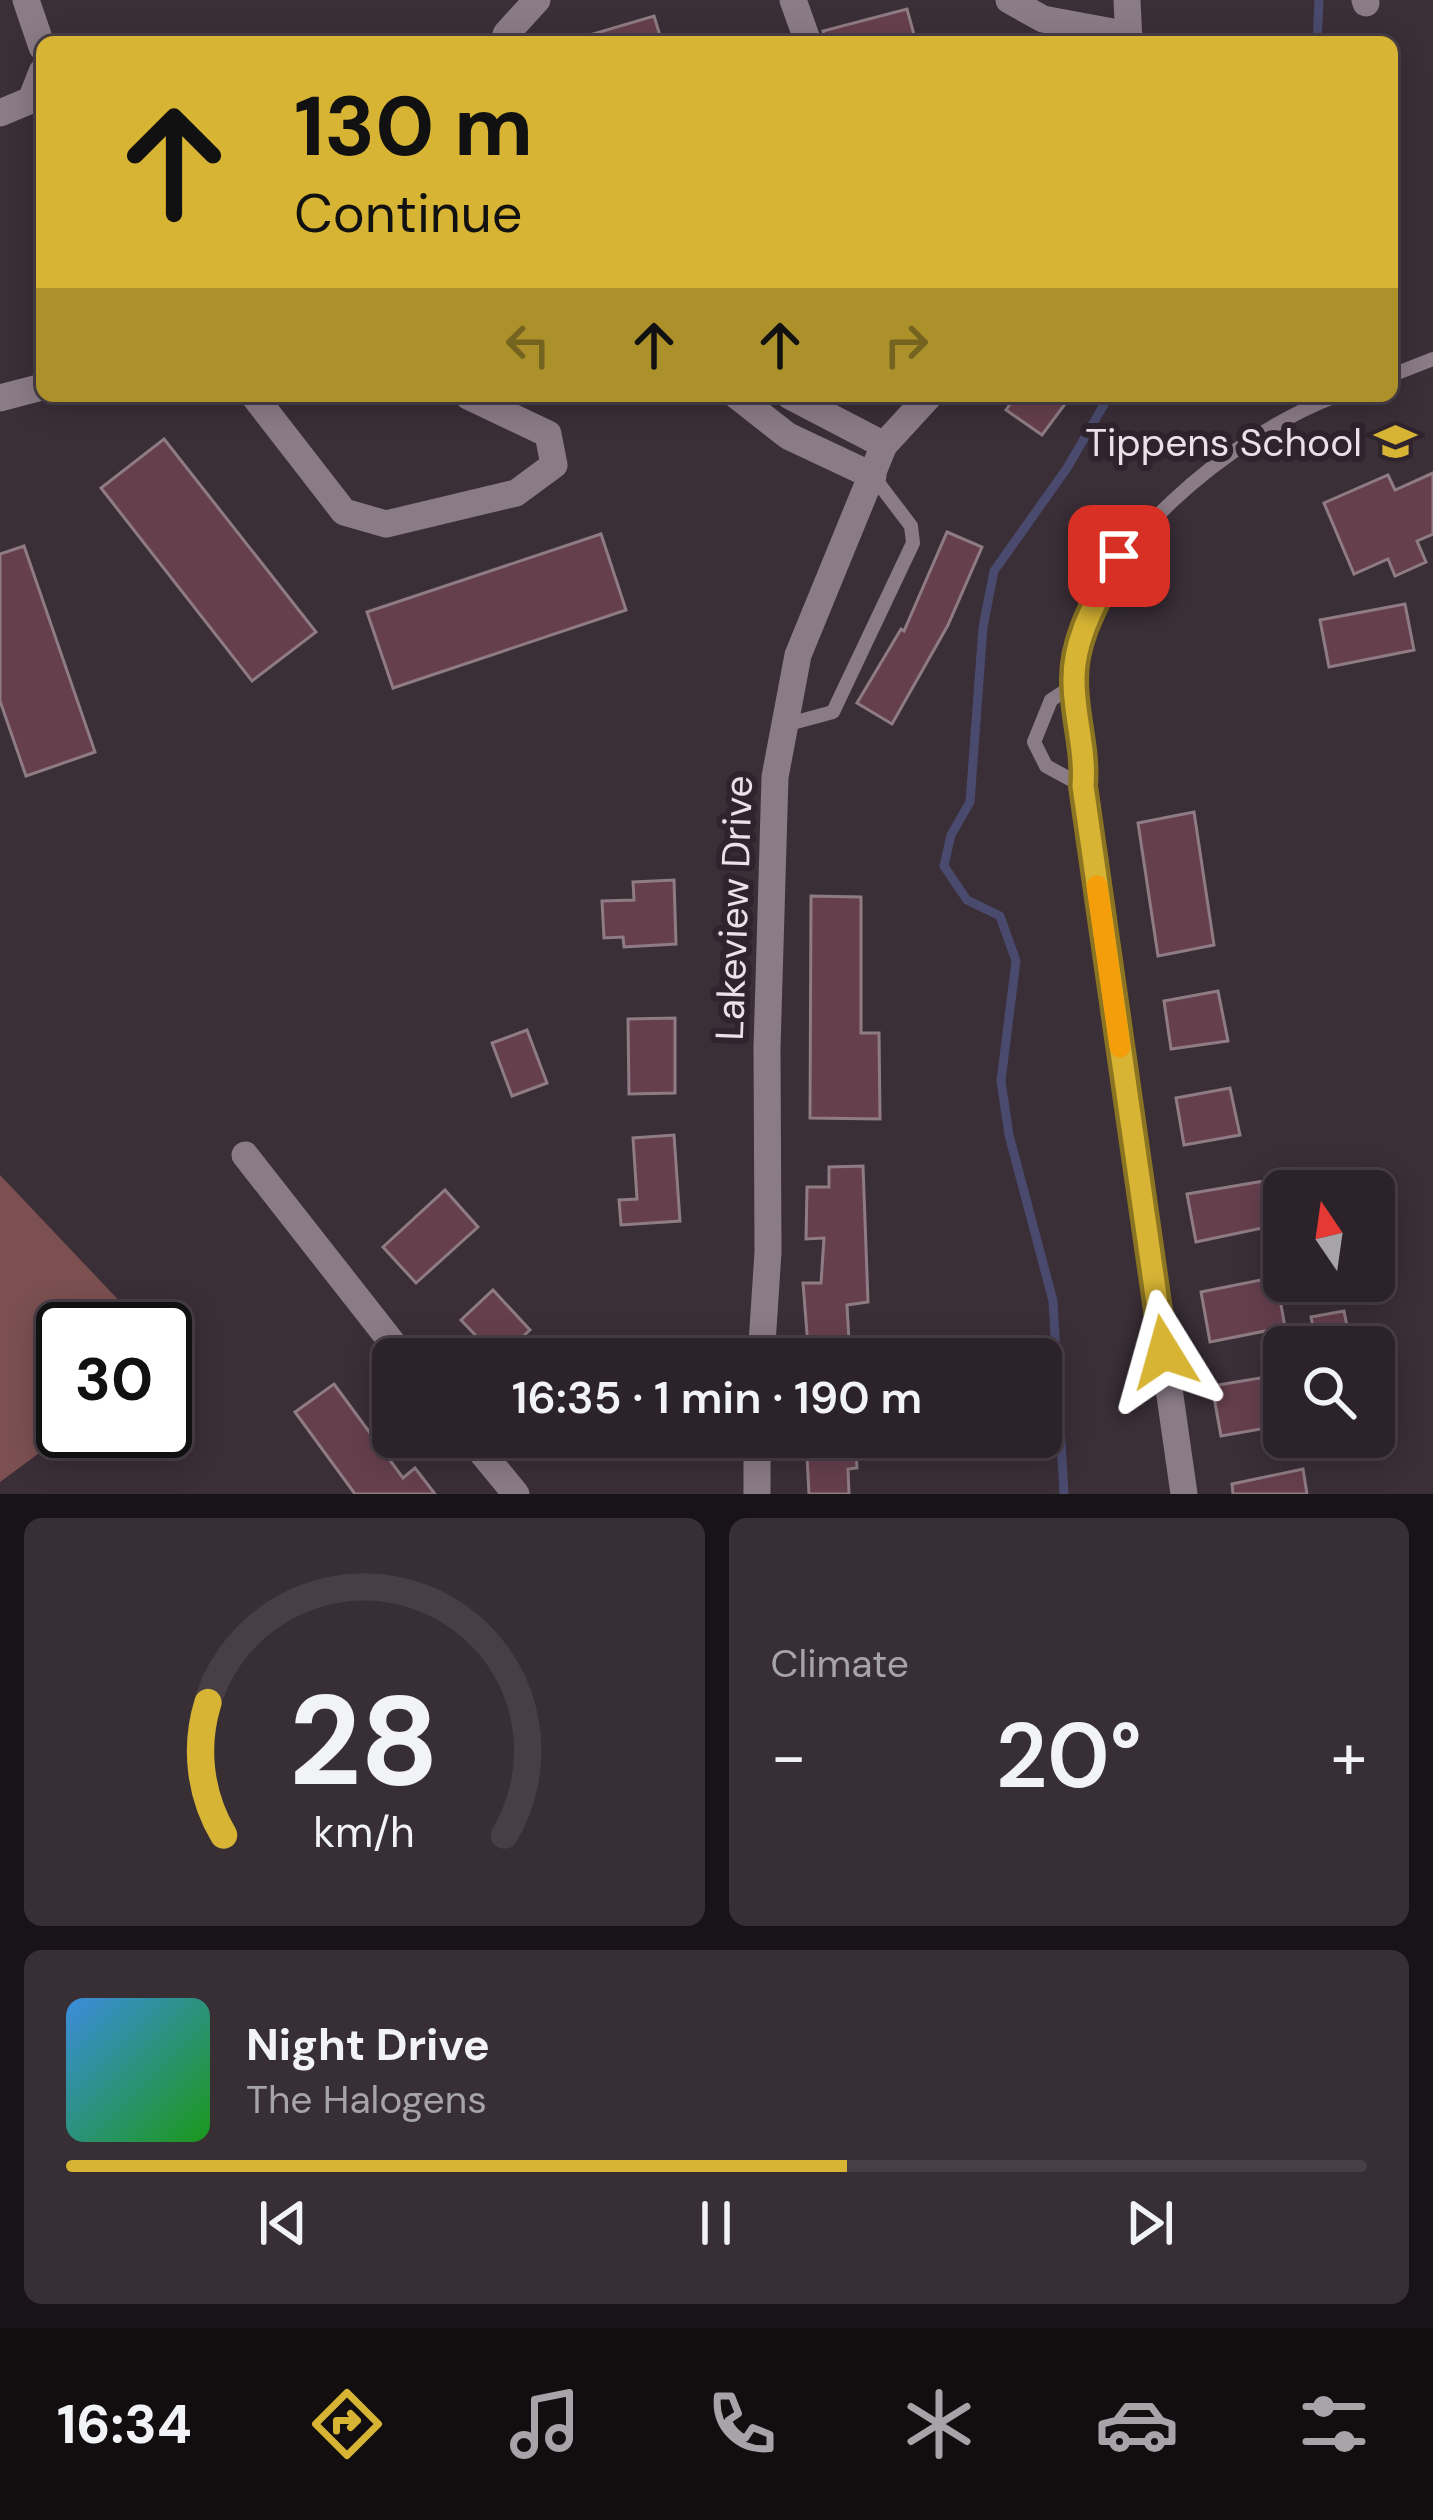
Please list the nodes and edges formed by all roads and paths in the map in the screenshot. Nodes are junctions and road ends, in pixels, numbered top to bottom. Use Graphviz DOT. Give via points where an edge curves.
graph roads {
  1 [pos="26,0"];
  2 [pos="537,0"];
  3 [pos="794,0"];
  4 [pos="1010,0"];
  5 [pos="1127,0"];
  6 [pos="39,36"];
  7 [pos="510,36"];
  8 [pos="806,36"];
  9 [pos="1120,36"];
  10 [pos="1129,36"];
  11 [pos="36,87"];
  12 [pos="0,113"];
  13 [pos="1433,359"];
  14 [pos="1398,373"];
  15 [pos="36,389"];
  16 [pos="0,398"];
  17 [pos="259,402"];
  18 [pos="481,402"];
  19 [pos="745,402"];
  20 [pos="802,402"];
  21 [pos="923,402"];
  22 [pos="1325,402"];
  23 [pos="884,445"];
  24 [pos="872,476"];
  25 [pos="1074,686"];
  26 [pos="784,725"];
  27 [pos="1083,786"];
  28 [pos="245,1155"];
  29 [pos="389,1338"];
  30 [pos="762,1338"];
  31 [pos="486,1458"];
  32 [pos="757,1458"];
  33 [pos="516,1494"];
  34 [pos="757,1494"];
  35 [pos="1184,1494"];
  1 -- 6 [label="street"];
  2 -- 7 [label="street"];
  3 -- 8 [label="street"];
  4 -- 9 [label="street" via="1043,19"];
  5 -- 10 [label="street"];
  11 -- 12 [label="street" via="31,100"];
  13 -- 14 [label="lane"];
  15 -- 16 [label="street"];
  17 -- 18 [label="street" via="344,512 386,524 516,493 554,465 548,434"];
  19 -- 24 [label="street" via="788,436"];
  20 -- 23 [label="street"];
  21 -- 23 [label="street, Lakeview Drive"];
  22 -- 25 [label="lane" via="1175,496 1119,556 1083,630"];
  23 -- 24 [label="street, Lakeview Drive"];
  24 -- 26 [label="street, Lakeview Drive" via="798,656"];
  24 -- 26 [label="lane" via="911,526 913,543 833,712"];
  25 -- 27 [label="lane"];
  25 -- 27 [label="lane" via="1051,700 1034,742 1046,766"];
  26 -- 30 [label="street, Lakeview Drive" via="774,800"];
  27 -- 35 [label="street"];
  28 -- 29 [label="street"];
  31 -- 33 [label="street"];
  32 -- 34 [label="street"];
}
